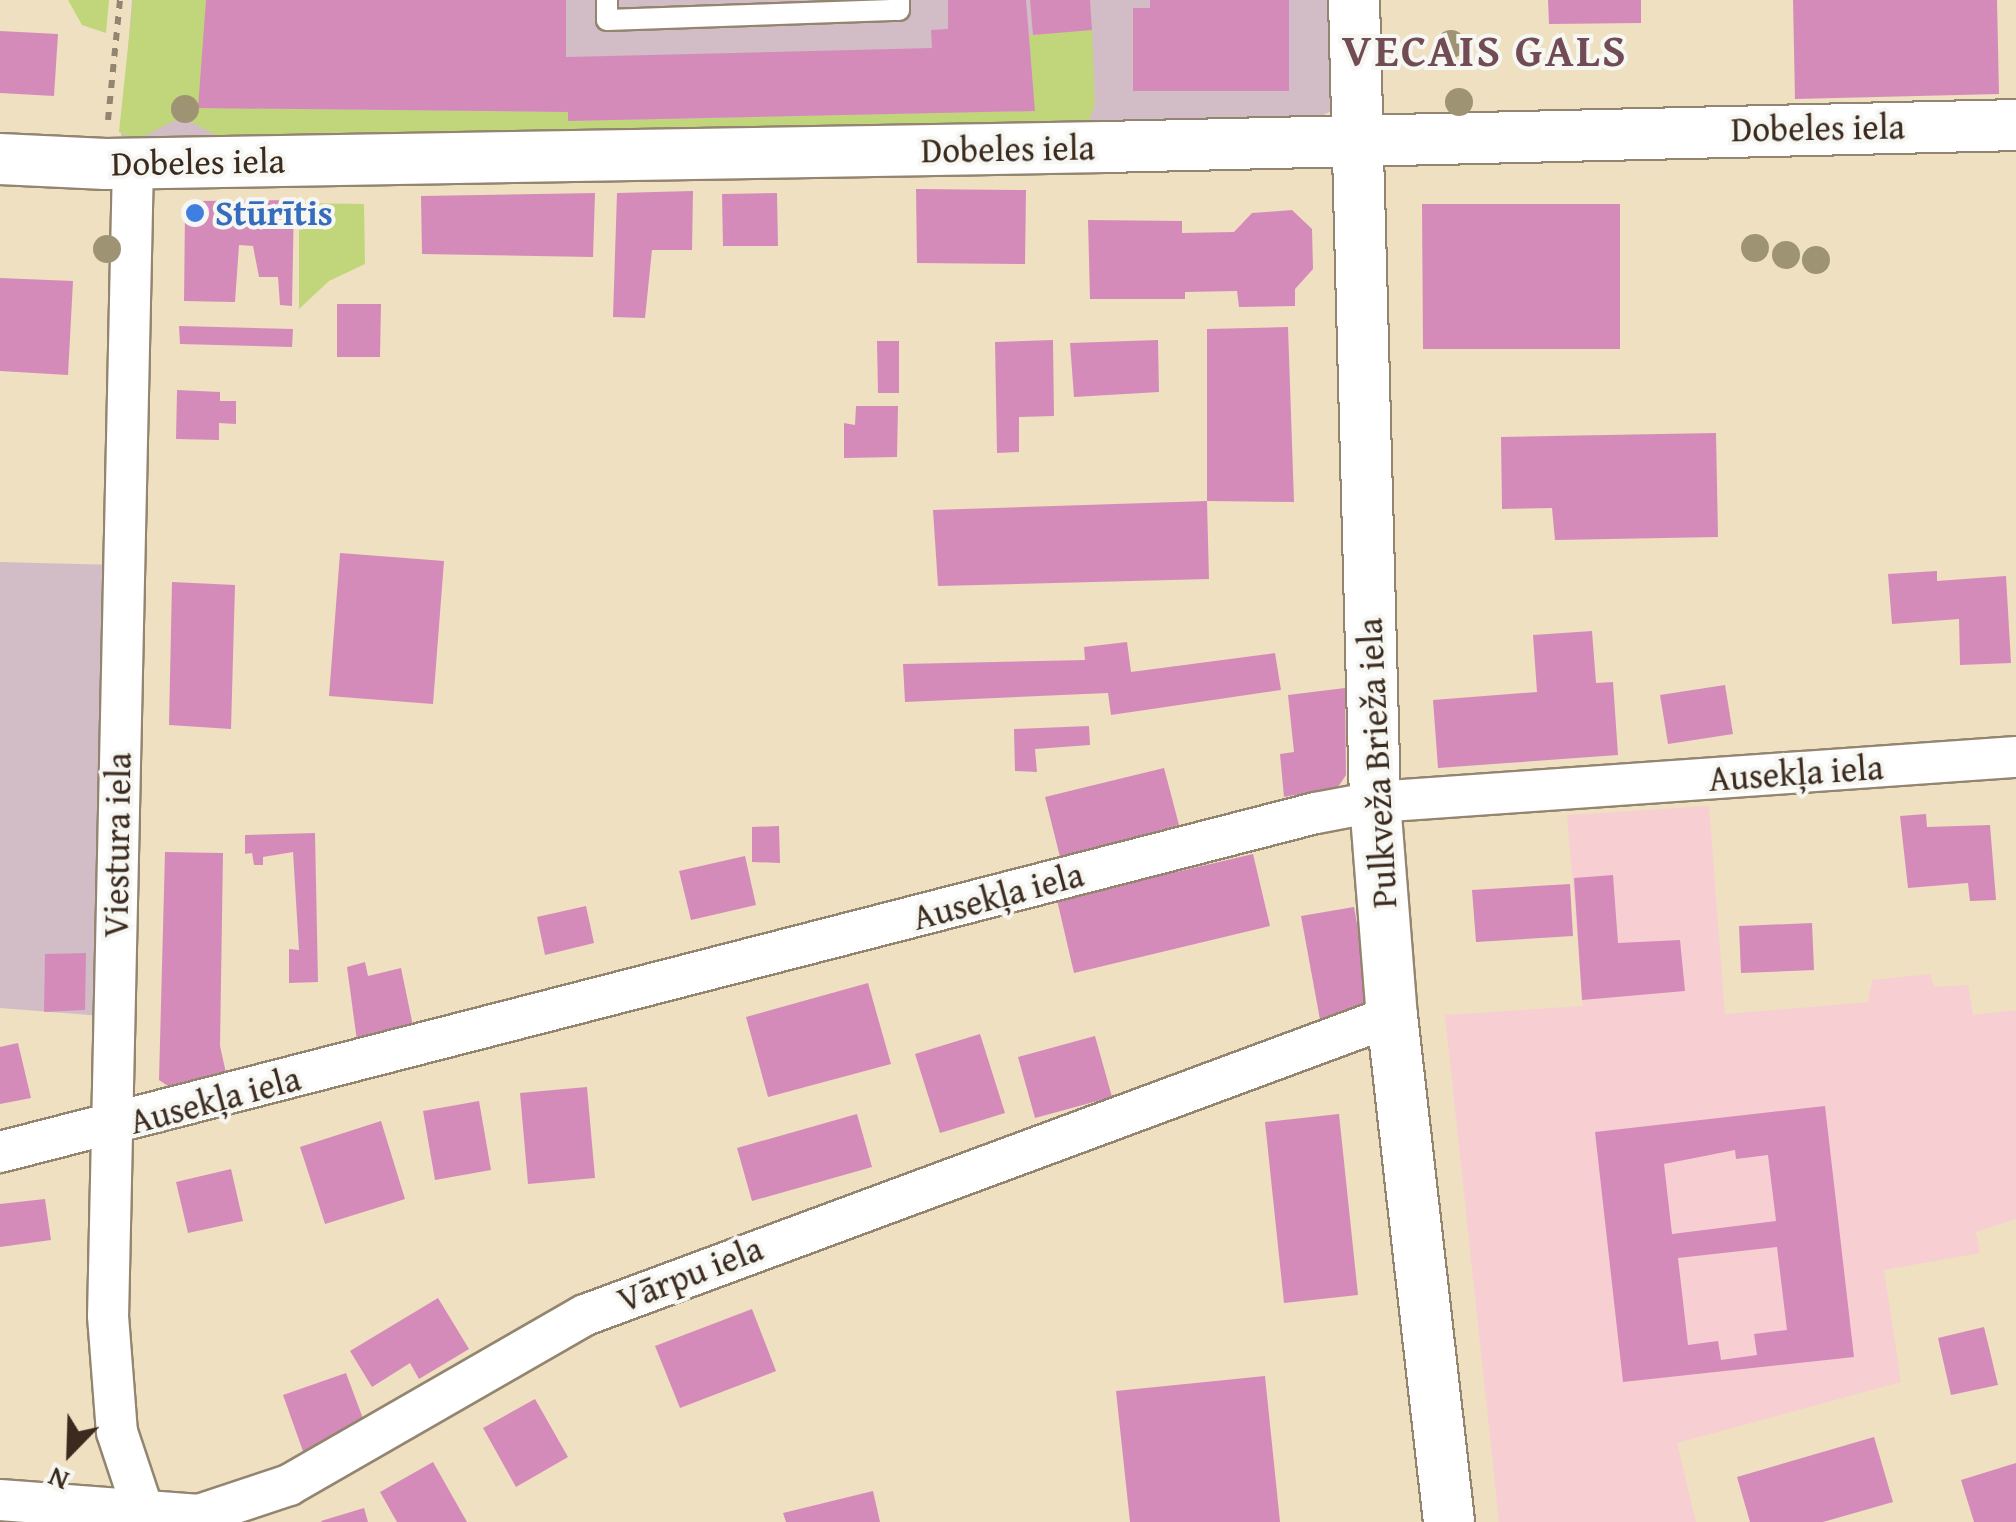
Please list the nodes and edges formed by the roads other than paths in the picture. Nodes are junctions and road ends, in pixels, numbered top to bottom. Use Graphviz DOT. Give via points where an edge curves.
graph roads {
  1 [pos="607,0"];
  2 [pos="898,0"];
  3 [pos="1354,0"];
  4 [pos="2016,124"];
  5 [pos="1357,139"];
  6 [pos="120,150"];
  7 [pos="0,160"];
  8 [pos="2016,757"];
  9 [pos="1376,802"];
  10 [pos="1392,1016"];
  11 [pos="111,1126"];
  12 [pos="0,1152"];
  13 [pos="0,1500"];
  14 [pos="146,1518"];
  15 [pos="1449,1522"];
  1 -- 2 [label="lane" via="607,20 898,10"];
  3 -- 5 [label="street, Pulkveža Brieža iela"];
  4 -- 5 [label="street, Dobeles iela"];
  5 -- 6 [label="street, Dobeles iela"];
  5 -- 9 [label="street, Pulkveža Brieža iela"];
  6 -- 7 [label="street, Dobeles iela"];
  6 -- 11 [label="street, Viestura iela"];
  8 -- 9 [label="street, Ausekļa iela"];
  9 -- 10 [label="street, Pulkveža Brieža iela"];
  9 -- 11 [label="street, Ausekļa iela"];
  10 -- 14 [label="street, Vārpu iela" via="585,1315 289,1485 200,1515"];
  10 -- 15 [label="street, Pulkveža Brieža iela"];
  11 -- 12 [label="street, Ausekļa iela"];
  11 -- 14 [label="street, Viestura iela" via="108,1316 117,1432"];
  13 -- 14 [label="street, Vārpu iela"];
}
